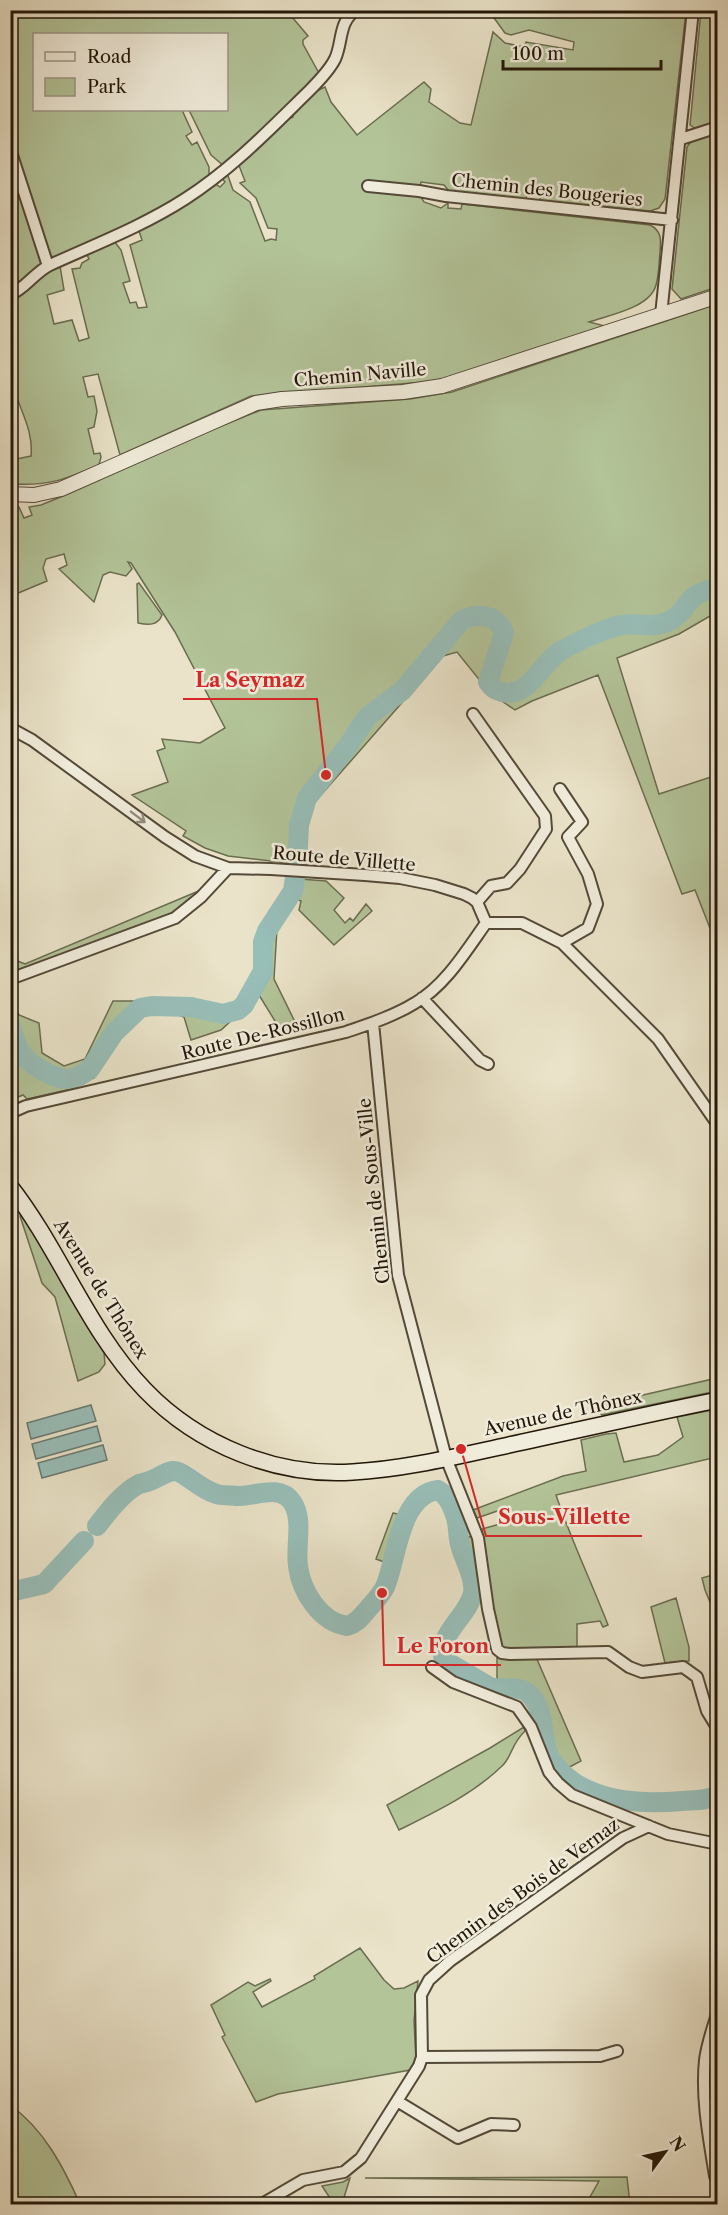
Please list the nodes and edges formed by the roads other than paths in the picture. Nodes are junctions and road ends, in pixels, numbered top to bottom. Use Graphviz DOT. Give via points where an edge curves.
graph roads {
  1 [pos="356,10"];
  2 [pos="693,10"];
  3 [pos="717,127"];
  4 [pos="681,139"];
  5 [pos="10,149"];
  6 [pos="368,186"];
  7 [pos="672,220"];
  8 [pos="48,266"];
  9 [pos="10,295"];
  10 [pos="717,296"];
  11 [pos="661,315"];
  12 [pos="10,494"];
  13 [pos="473,714"];
  14 [pos="10,728"];
  15 [pos="560,789"];
  16 [pos="228,868"];
  17 [pos="477,902"];
  18 [pos="486,923"];
  19 [pos="562,943"];
  20 [pos="10,979"];
  21 [pos="422,998"];
  22 [pos="373,1023"];
  23 [pos="488,1064"];
  24 [pos="10,1113"];
  25 [pos="717,1125"];
  26 [pos="10,1186"];
  27 [pos="717,1400"];
  28 [pos="446,1458"];
  29 [pos="432,1667"];
  30 [pos="717,1729"];
  31 [pos="649,1826"];
  32 [pos="717,1844"];
  33 [pos="717,2011"];
  34 [pos="617,2051"];
  35 [pos="422,2056"];
  36 [pos="397,2101"];
  37 [pos="514,2125"];
  38 [pos="717,2183"];
  39 [pos="262,2205"];
  1 -- 8 [label="street" via="343,27 335,59 320,81 242,156 194,193 154,217"];
  2 -- 4 [label="street"];
  3 -- 4 [label="street"];
  4 -- 7 [label="street"];
  5 -- 8 [label="street"];
  6 -- 7 [label="street, Chemin des Bougeries"];
  7 -- 11 [label="street"];
  8 -- 9 [label="street"];
  10 -- 11 [label="street, Chemin Naville"];
  11 -- 12 [label="street, Chemin Naville" via="442,386 256,403 61,489 34,495"];
  13 -- 17 [label="street" via="547,822 520,869 507,883 491,886"];
  14 -- 16 [label="street, Route de Villette, one-way" via="165,837 195,856"];
  15 -- 19 [label="street" via="582,822 568,837 588,874 597,904 588,928"];
  16 -- 17 [label="street, Route de Villette" via="400,878 464,894"];
  16 -- 20 [label="street" via="175,918"];
  17 -- 18 [label="street"];
  18 -- 19 [label="street" via="522,924"];
  18 -- 21 [label="street, Route De-Rossillon" via="454,966"];
  19 -- 25 [label="street" via="657,1039"];
  21 -- 22 [label="street, Route De-Rossillon"];
  21 -- 23 [label="street"];
  22 -- 24 [label="street, Route De-Rossillon"];
  22 -- 28 [label="street, Chemin de Sous-Ville" via="398,1275"];
  26 -- 28 [label="main road, Avenue de Thônex" via="40,1227 87,1310 127,1369 159,1404 198,1433 263,1462 317,1472 379,1470"];
  27 -- 28 [label="main road, Avenue de Thônex"];
  28 -- 30 [label="street, Chemin de Sous-Ville" via="478,1538 497,1649 510,1654 608,1652 645,1673 686,1668 697,1677"];
  29 -- 31 [label="street" via="453,1682 518,1707 528,1720 549,1773 568,1792"];
  31 -- 32 [label="street" via="674,1836"];
  31 -- 35 [label="street, Chemin des Bois de Vernaz" via="622,1838 429,1980 420,2000"];
  33 -- 38 [label="street" via="705,2072 707,2121"];
  34 -- 35 [label="street" via="600,2055"];
  35 -- 36 [label="street, Chemin des Bois de Vernaz"];
  36 -- 37 [label="street" via="456,2137 491,2124"];
  36 -- 39 [label="street, Chemin des Bois de Vernaz" via="356,2164 337,2175 303,2180"];
}
